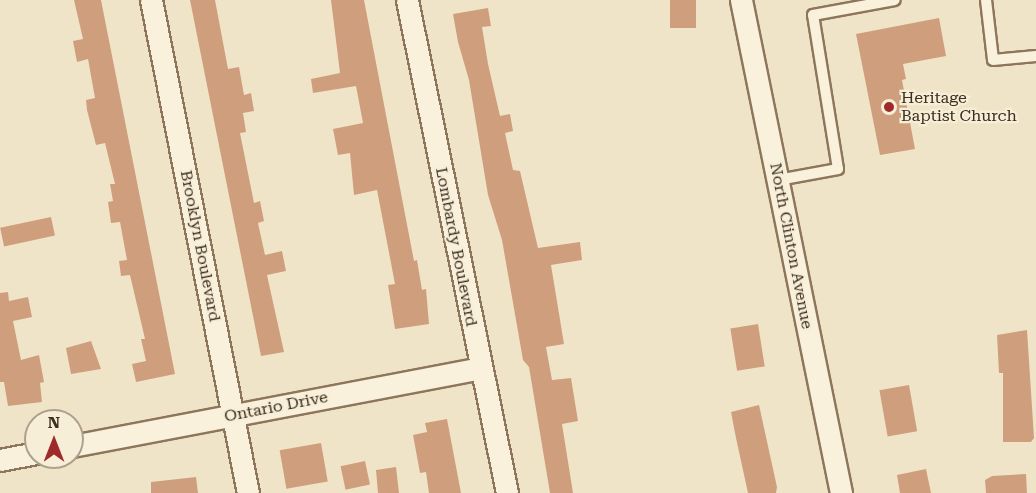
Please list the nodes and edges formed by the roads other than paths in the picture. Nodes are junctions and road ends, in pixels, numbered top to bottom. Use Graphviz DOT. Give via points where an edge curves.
graph roads {
  1 [pos="151,0"];
  2 [pos="407,0"];
  3 [pos="741,0"];
  4 [pos="895,0"];
  5 [pos="986,0"];
  6 [pos="1036,56"];
  7 [pos="778,180"];
  8 [pos="481,368"];
  9 [pos="233,416"];
  10 [pos="84,444"];
  11 [pos="24,455"];
  12 [pos="0,460"];
  13 [pos="248,493"];
  14 [pos="507,493"];
  15 [pos="841,493"];
  1 -- 9 [label="street, Brooklyn Boulevard"];
  2 -- 8 [label="street, Lombardy Boulevard"];
  3 -- 7 [label="street, North Clinton Avenue"];
  4 -- 7 [label="lane" via="813,15 838,169"];
  5 -- 6 [label="lane" via="993,60"];
  7 -- 15 [label="street, North Clinton Avenue"];
  8 -- 9 [label="street, Ontario Drive"];
  8 -- 14 [label="street, Lombardy Boulevard"];
  9 -- 10 [label="street, Ontario Drive"];
  9 -- 13 [label="street, Brooklyn Boulevard"];
  11 -- 12 [label="street"];
}
